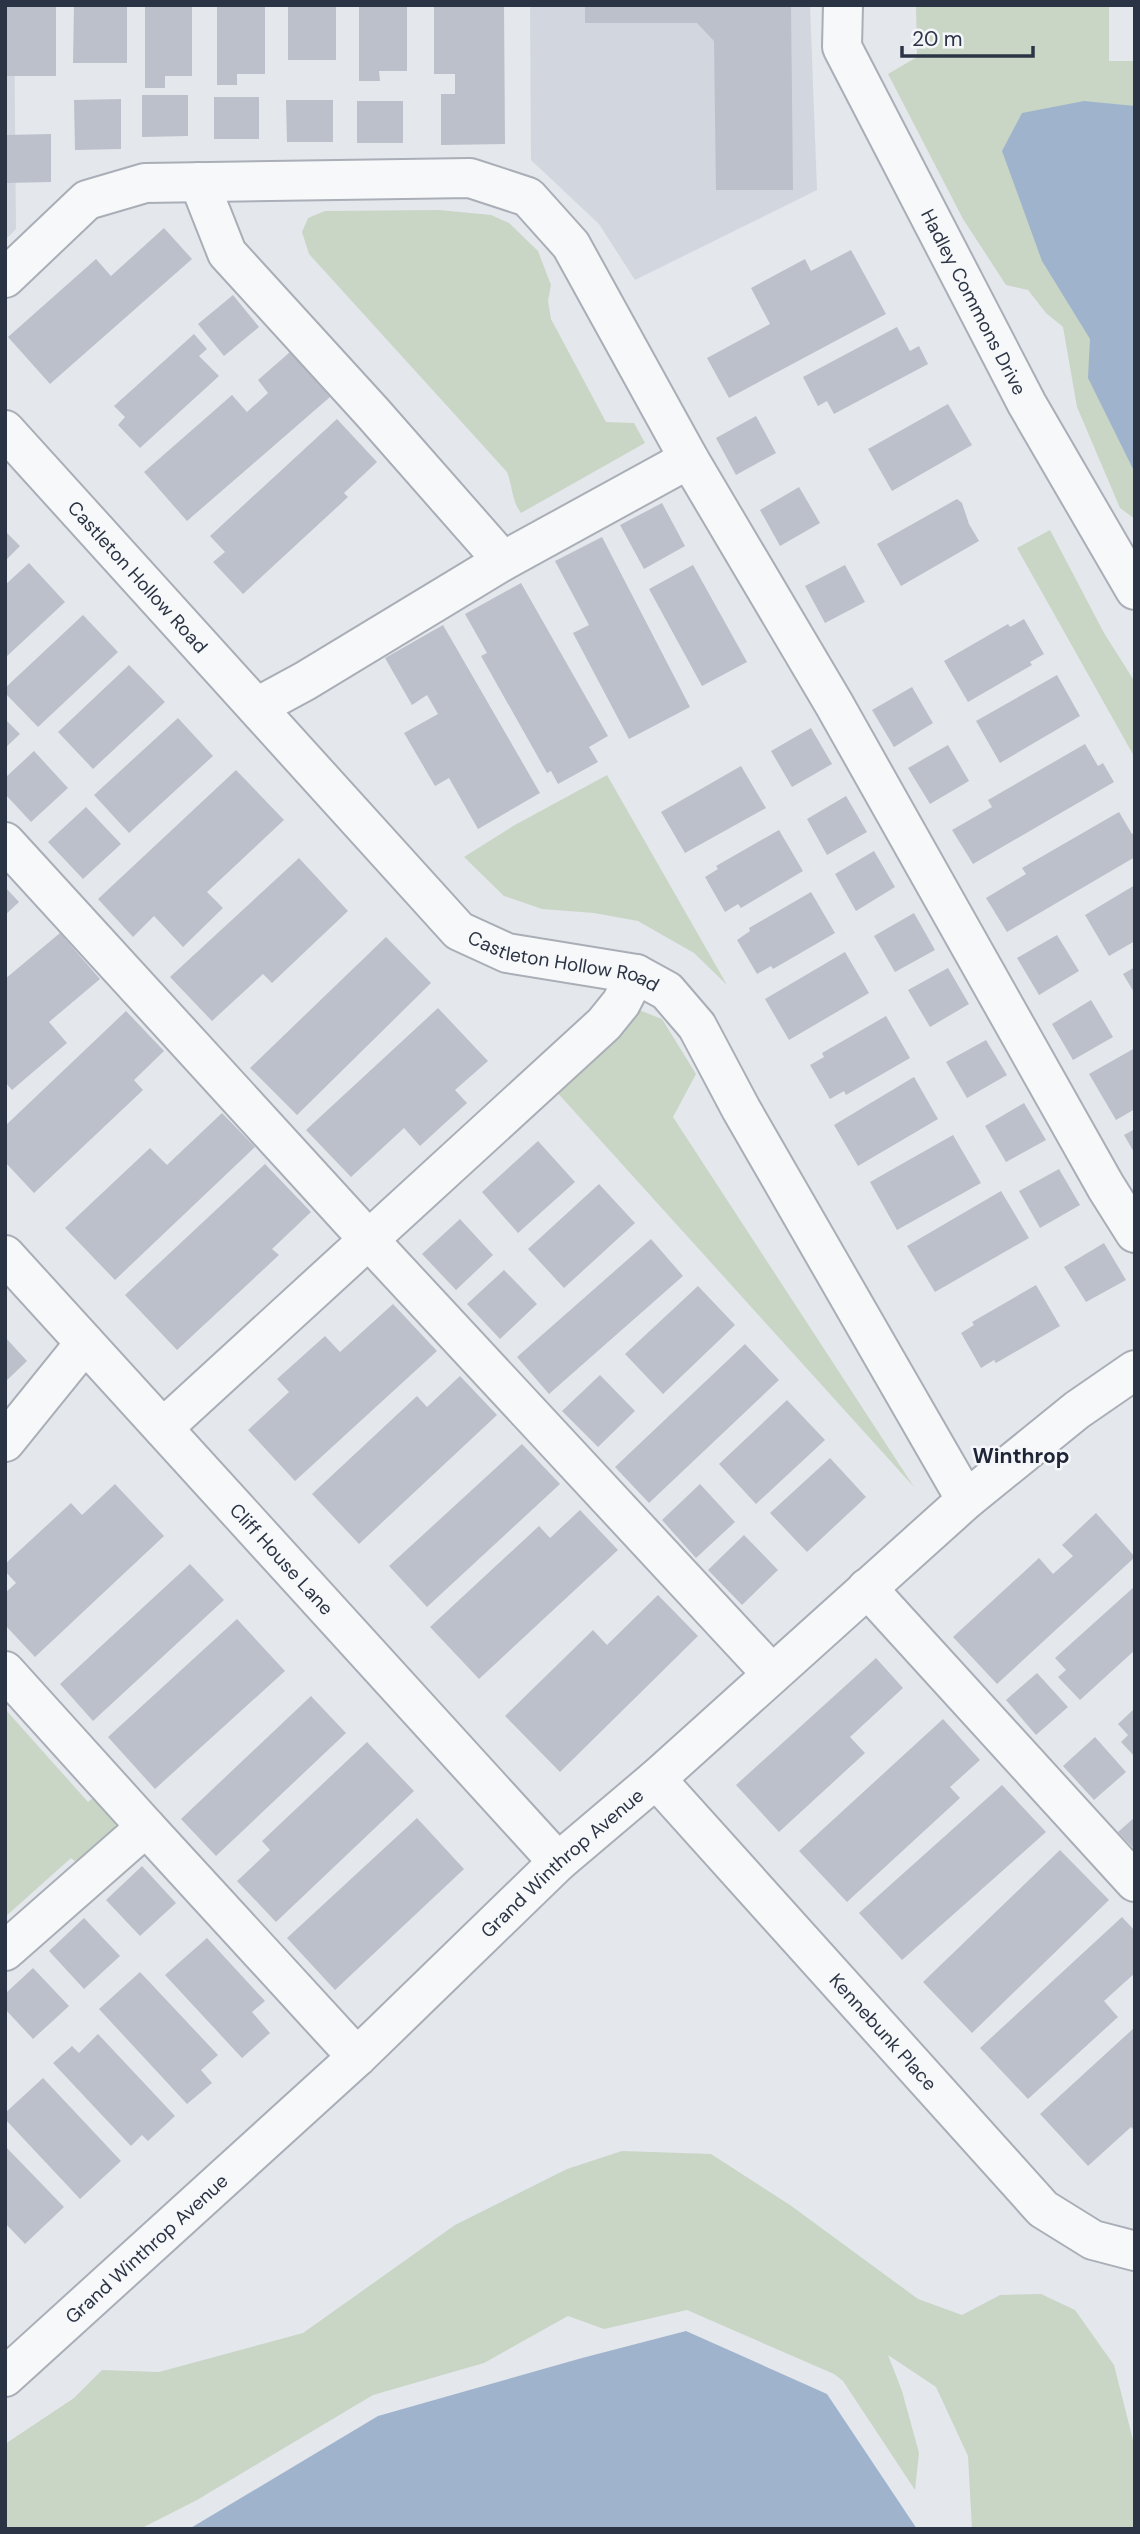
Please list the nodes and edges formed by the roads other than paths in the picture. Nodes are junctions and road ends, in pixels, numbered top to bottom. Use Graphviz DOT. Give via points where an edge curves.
graph roads {
  1 [pos="843,5"];
  2 [pos="199,182"];
  3 [pos="5,278"];
  4 [pos="5,430"];
  5 [pos="689,459"];
  6 [pos="503,561"];
  7 [pos="1134,589"];
  8 [pos="257,707"];
  9 [pos="5,842"];
  10 [pos="636,974"];
  11 [pos="1135,1233"];
  12 [pos="368,1239"];
  13 [pos="5,1255"];
  14 [pos="85,1343"];
  15 [pos="1135,1370"];
  16 [pos="163,1428"];
  17 [pos="5,1443"];
  18 [pos="966,1500"];
  19 [pos="867,1588"];
  20 [pos="5,1671"];
  21 [pos="772,1674"];
  22 [pos="656,1779"];
  23 [pos="146,1827"];
  24 [pos="558,1862"];
  25 [pos="1135,1882"];
  26 [pos="5,1951"];
  27 [pos="357,2057"];
  28 [pos="1135,2251"];
  29 [pos="5,2377"];
  1 -- 7 [label="street, Hadley Commons Drive" via="842,47 1027,404"];
  2 -- 3 [label="street" via="145,183 87,200"];
  2 -- 5 [label="street" via="470,178 527,197 571,245"];
  2 -- 6 [label="street" via="227,253"];
  4 -- 8 [label="street, Castleton Hollow Road"];
  5 -- 6 [label="street"];
  5 -- 11 [label="street"];
  6 -- 8 [label="street"];
  8 -- 10 [label="street, Castleton Hollow Road" via="458,931 507,953"];
  9 -- 12 [label="street"];
  10 -- 12 [label="street" via="604,1024"];
  10 -- 18 [label="street, Castleton Hollow Road" via="667,991 697,1026"];
  12 -- 16 [label="street"];
  12 -- 21 [label="street"];
  13 -- 14 [label="street, Cliff House Lane"];
  14 -- 16 [label="street, Cliff House Lane"];
  14 -- 17 [label="street"];
  15 -- 18 [label="street, Grand Winthrop Avenue" via="1077,1410"];
  16 -- 24 [label="street, Cliff House Lane"];
  18 -- 19 [label="street, Grand Winthrop Avenue"];
  19 -- 21 [label="street, Grand Winthrop Avenue"];
  19 -- 25 [label="street"];
  20 -- 23 [label="street"];
  21 -- 22 [label="street, Grand Winthrop Avenue"];
  22 -- 24 [label="street, Grand Winthrop Avenue"];
  22 -- 28 [label="street, Kennebunk Place" via="1043,2209 1093,2240"];
  23 -- 26 [label="street"];
  23 -- 27 [label="street"];
  24 -- 27 [label="street, Grand Winthrop Avenue"];
  27 -- 29 [label="street, Grand Winthrop Avenue"];
}
